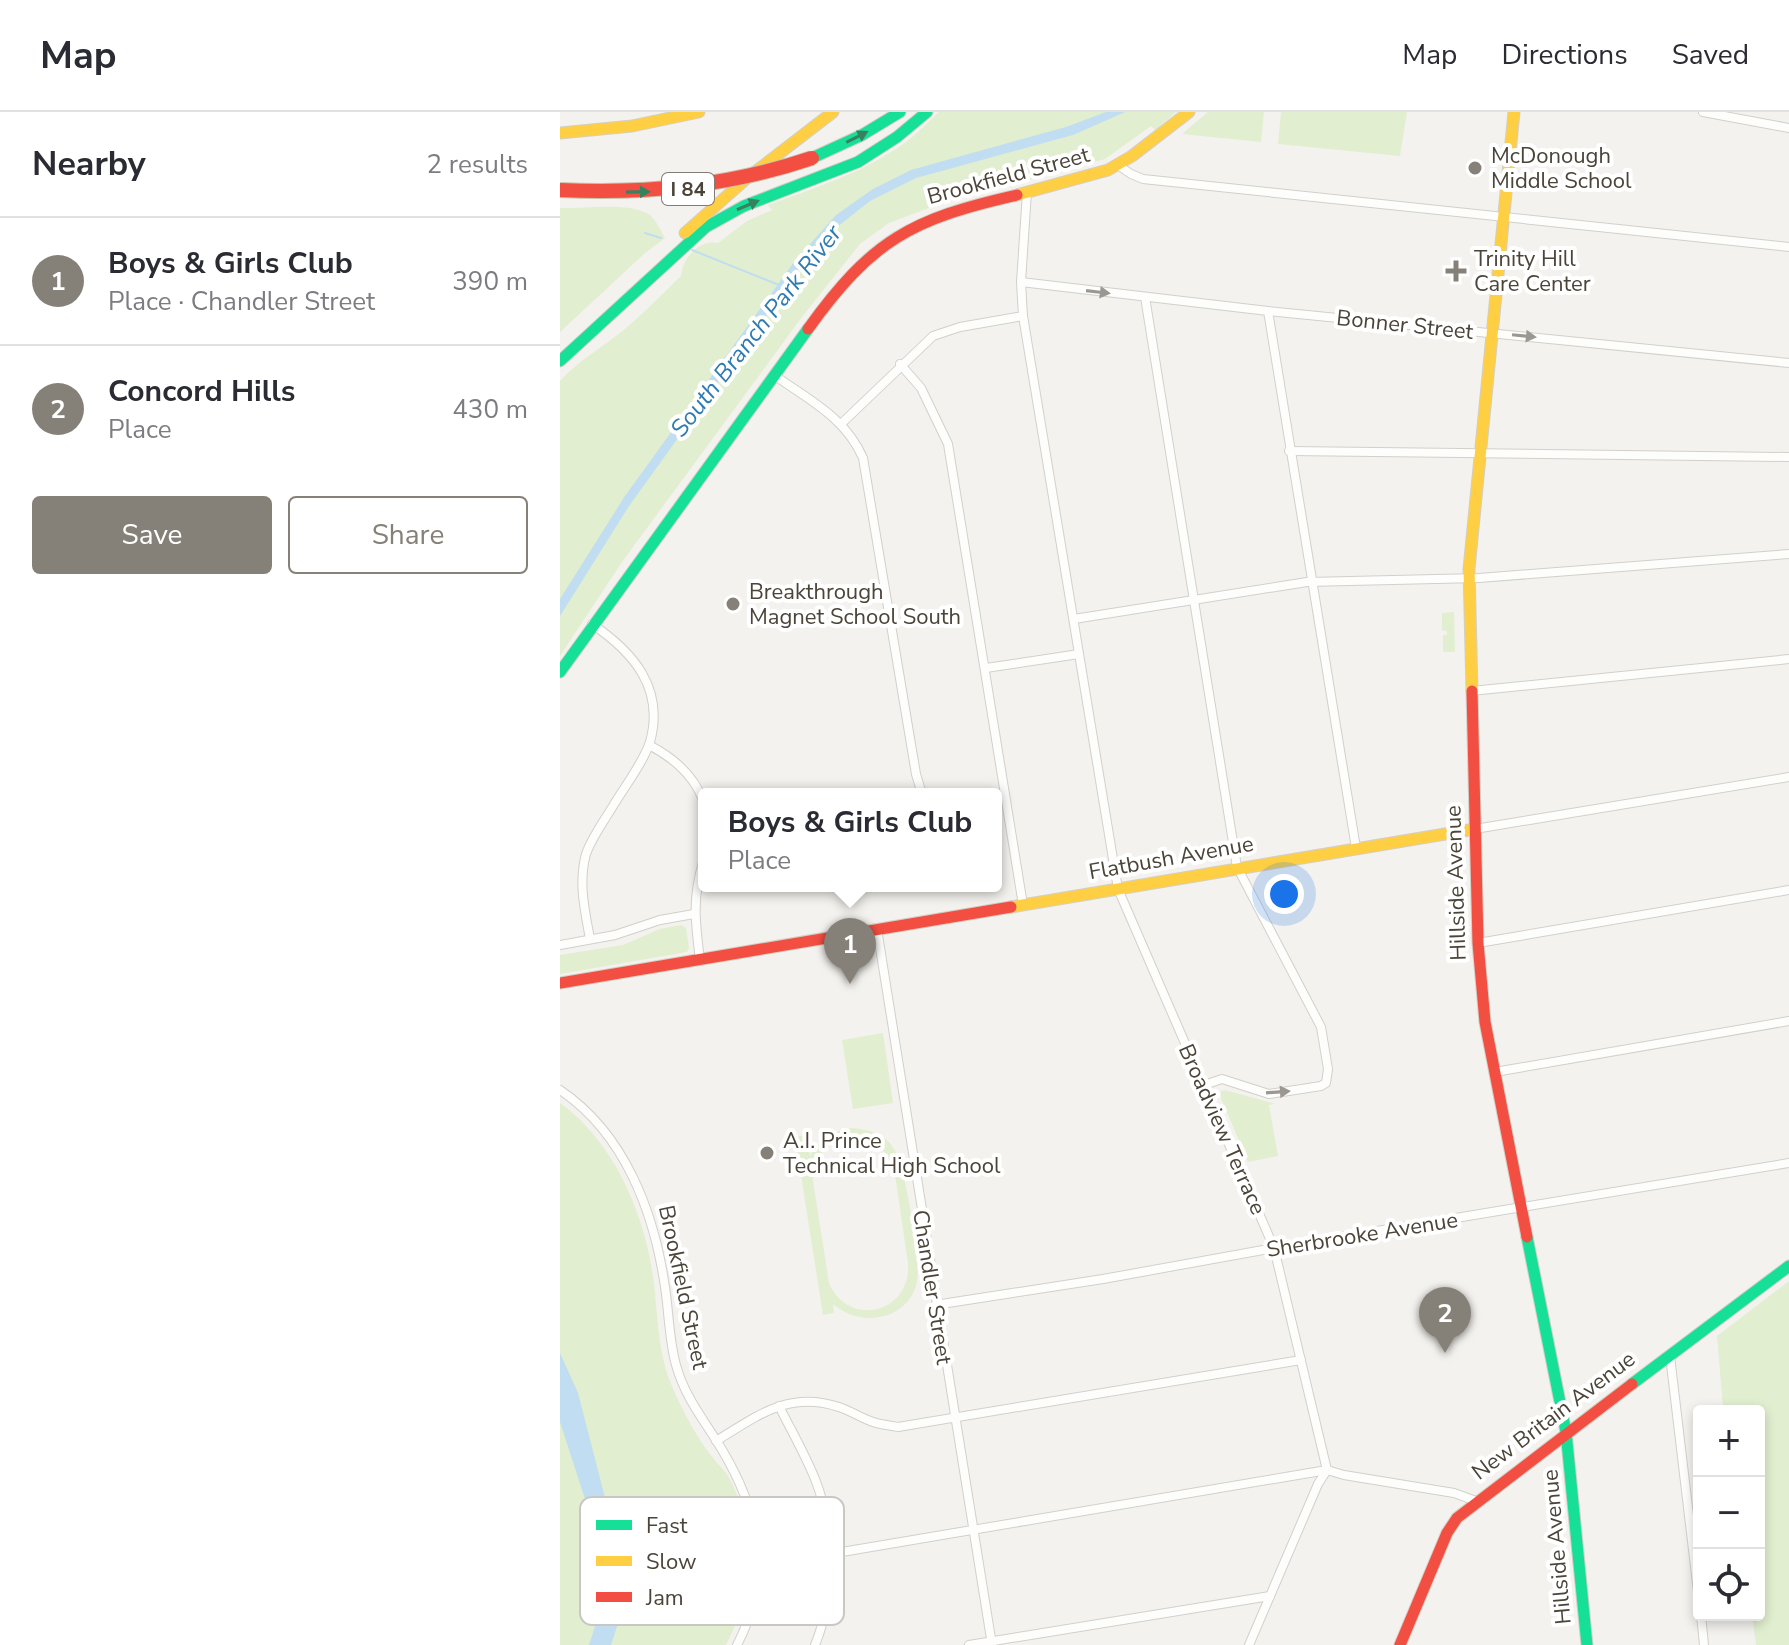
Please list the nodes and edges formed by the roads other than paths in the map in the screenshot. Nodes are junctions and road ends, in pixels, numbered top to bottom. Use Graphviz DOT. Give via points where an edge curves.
graph roads {
  1 [pos="699,112"];
  2 [pos="833,112"];
  3 [pos="900,112"];
  4 [pos="927,112"];
  5 [pos="1189,112"];
  6 [pos="1514,112"];
  7 [pos="1703,112"];
  8 [pos="1789,128"];
  9 [pos="563,132"];
  10 [pos="1118,165"];
  11 [pos="560,190"];
  12 [pos="1027,192"];
  13 [pos="1504,217"];
  14 [pos="1789,247"];
  15 [pos="1021,282"];
  16 [pos="1145,297"];
  17 [pos="1268,311"];
  18 [pos="1023,316"];
  19 [pos="1493,333"];
  20 [pos="560,350"];
  21 [pos="560,361"];
  22 [pos="1789,363"];
  23 [pos="900,364"];
  24 [pos="774,375"];
  25 [pos="842,423"];
  26 [pos="1289,451"];
  27 [pos="1480,454"];
  28 [pos="1789,457"];
  29 [pos="1789,554"];
  30 [pos="1469,578"];
  31 [pos="1311,582"];
  32 [pos="1193,601"];
  33 [pos="1074,619"];
  34 [pos="592,624"];
  35 [pos="1079,654"];
  36 [pos="1789,659"];
  37 [pos="986,668"];
  38 [pos="560,672"];
  39 [pos="1471,691"];
  40 [pos="649,745"];
  41 [pos="1789,777"];
  42 [pos="920,788"];
  43 [pos="698,790"];
  44 [pos="1002,813"];
  45 [pos="1007,813"];
  46 [pos="1475,829"];
  47 [pos="1356,848"];
  48 [pos="1237,867"];
  49 [pos="698,877"];
  50 [pos="1118,889"];
  51 [pos="1789,890"];
  52 [pos="1023,905"];
  53 [pos="694,914"];
  54 [pos="877,929"];
  55 [pos="590,939"];
  56 [pos="1478,943"];
  57 [pos="560,945"];
  58 [pos="700,960"];
  59 [pos="560,983"];
  60 [pos="1789,1021"];
  61 [pos="1495,1072"];
  62 [pos="1204,1085"];
  63 [pos="560,1090"];
  64 [pos="1789,1163"];
  65 [pos="1523,1208"];
  66 [pos="1274,1248"];
  67 [pos="1789,1266"];
  68 [pos="935,1305"];
  69 [pos="1670,1356"];
  70 [pos="1301,1360"];
  71 [pos="779,1406"];
  72 [pos="954,1419"];
  73 [pos="1566,1432"];
  74 [pos="716,1441"];
  75 [pos="1327,1470"];
  76 [pos="747,1497"];
  77 [pos="820,1497"];
  78 [pos="1476,1501"];
  79 [pos="972,1531"];
  80 [pos="1693,1550"];
  81 [pos="844,1552"];
  82 [pos="1270,1596"];
  83 [pos="1702,1621"];
  84 [pos="748,1625"];
  85 [pos="820,1625"];
  86 [pos="991,1642"];
  87 [pos="737,1645"];
  88 [pos="815,1645"];
  89 [pos="969,1645"];
  90 [pos="1249,1645"];
  91 [pos="1400,1645"];
  92 [pos="1587,1645"];
  93 [pos="1704,1645"];
  1 -- 9 [label="main road"];
  2 -- 20 [label="main road" via="717,204"];
  11 -- 3 [label="main road, I 84, one-way, bridge" via="684,189 753,176 812,158"];
  21 -- 4 [label="main road, one-way" via="706,227 744,206 858,162"];
  5 -- 10 [label="main road, Brookfield Street"];
  6 -- 13 [label="main road, Hillside Avenue"];
  7 -- 8 [label="street"];
  10 -- 12 [label="main road, Brookfield Street"];
  10 -- 13 [label="street" via="1143,179"];
  12 -- 15 [label="street, Broadview Terrace"];
  12 -- 24 [label="main road, Brookfield Street" via="927,219 875,250 836,290"];
  13 -- 14 [label="street"];
  13 -- 19 [label="main road, Hillside Avenue"];
  15 -- 16 [label="street, Bonner Street, one-way"];
  15 -- 18 [label="street, Broadview Terrace"];
  16 -- 17 [label="street, Bonner Street"];
  16 -- 32 [label="street"];
  17 -- 19 [label="street, Bonner Street"];
  17 -- 26 [label="street"];
  18 -- 23 [label="street" via="945,331"];
  18 -- 33 [label="street, Broadview Terrace"];
  19 -- 22 [label="street, Bonner Street, one-way"];
  19 -- 27 [label="main road, Hillside Avenue"];
  23 -- 25 [label="street"];
  23 -- 37 [label="street" via="921,388 948,444"];
  24 -- 25 [label="street"];
  24 -- 34 [label="main road, Brookfield Street"];
  25 -- 42 [label="street" via="856,442 867,475"];
  26 -- 27 [label="street"];
  26 -- 31 [label="street"];
  27 -- 28 [label="street"];
  27 -- 30 [label="main road, Hillside Avenue"];
  29 -- 30 [label="street"];
  30 -- 31 [label="street"];
  30 -- 39 [label="main road, Hillside Avenue"];
  31 -- 32 [label="street"];
  31 -- 47 [label="street"];
  32 -- 33 [label="street"];
  32 -- 48 [label="street"];
  33 -- 35 [label="street, Broadview Terrace"];
  34 -- 38 [label="main road, Brookfield Street"];
  34 -- 40 [label="street" via="621,644 640,666 651,697"];
  35 -- 37 [label="street"];
  35 -- 50 [label="street, Broadview Terrace"];
  36 -- 39 [label="street"];
  37 -- 45 [label="street"];
  39 -- 46 [label="main road, Hillside Avenue"];
  40 -- 43 [label="street" via="680,765"];
  40 -- 55 [label="street" via="587,854 581,880"];
  41 -- 46 [label="street, Flatbush Avenue"];
  44 -- 45 [label="street"];
  45 -- 52 [label="street"];
  46 -- 47 [label="main road, Flatbush Avenue"];
  46 -- 56 [label="main road, Hillside Avenue"];
  47 -- 48 [label="main road, Flatbush Avenue"];
  48 -- 50 [label="main road, Flatbush Avenue"];
  62 -- 48 [label="street, one-way" via="1222,1079 1273,1094 1317,1087 1328,1076 1321,1027"];
  49 -- 53 [label="street"];
  50 -- 52 [label="main road, Flatbush Avenue"];
  50 -- 62 [label="street, Broadview Terrace"];
  51 -- 56 [label="street"];
  52 -- 54 [label="main road, Flatbush Avenue"];
  53 -- 55 [label="street"];
  53 -- 58 [label="street"];
  54 -- 58 [label="main road, Flatbush Avenue"];
  54 -- 68 [label="street, Chandler Street"];
  55 -- 57 [label="street"];
  56 -- 61 [label="main road, Hillside Avenue"];
  58 -- 59 [label="main road, Flatbush Avenue"];
  60 -- 61 [label="street"];
  61 -- 65 [label="main road, Hillside Avenue"];
  62 -- 66 [label="street, Broadview Terrace"];
  63 -- 74 [label="street, Brookfield Street" via="601,1127 635,1181 659,1251 676,1365"];
  64 -- 65 [label="street, Sherbrooke Avenue"];
  65 -- 66 [label="street, Sherbrooke Avenue"];
  65 -- 73 [label="main road, Hillside Avenue"];
  66 -- 68 [label="street, Sherbrooke Avenue"];
  66 -- 70 [label="street, Broadview Terrace"];
  67 -- 69 [label="main road, New Britain Avenue"];
  68 -- 72 [label="street, Chandler Street"];
  69 -- 73 [label="main road, New Britain Avenue"];
  69 -- 80 [label="street"];
  70 -- 72 [label="street"];
  70 -- 75 [label="street, Broadview Terrace"];
  71 -- 72 [label="street" via="819,1402 898,1427"];
  71 -- 74 [label="street"];
  71 -- 77 [label="street"];
  72 -- 79 [label="street, Chandler Street"];
  73 -- 78 [label="main road, New Britain Avenue"];
  73 -- 92 [label="main road, Hillside Avenue"];
  74 -- 76 [label="street, Brookfield Street"];
  75 -- 78 [label="street"];
  75 -- 79 [label="street"];
  75 -- 82 [label="street"];
  78 -- 91 [label="main road, New Britain Avenue" via="1447,1533"];
  79 -- 81 [label="street"];
  79 -- 86 [label="street, Chandler Street"];
  82 -- 86 [label="street"];
  82 -- 90 [label="street"];
  83 -- 93 [label="street"];
  84 -- 87 [label="street, Brookfield Street"];
  85 -- 88 [label="street"];
  86 -- 89 [label="street"];
}
